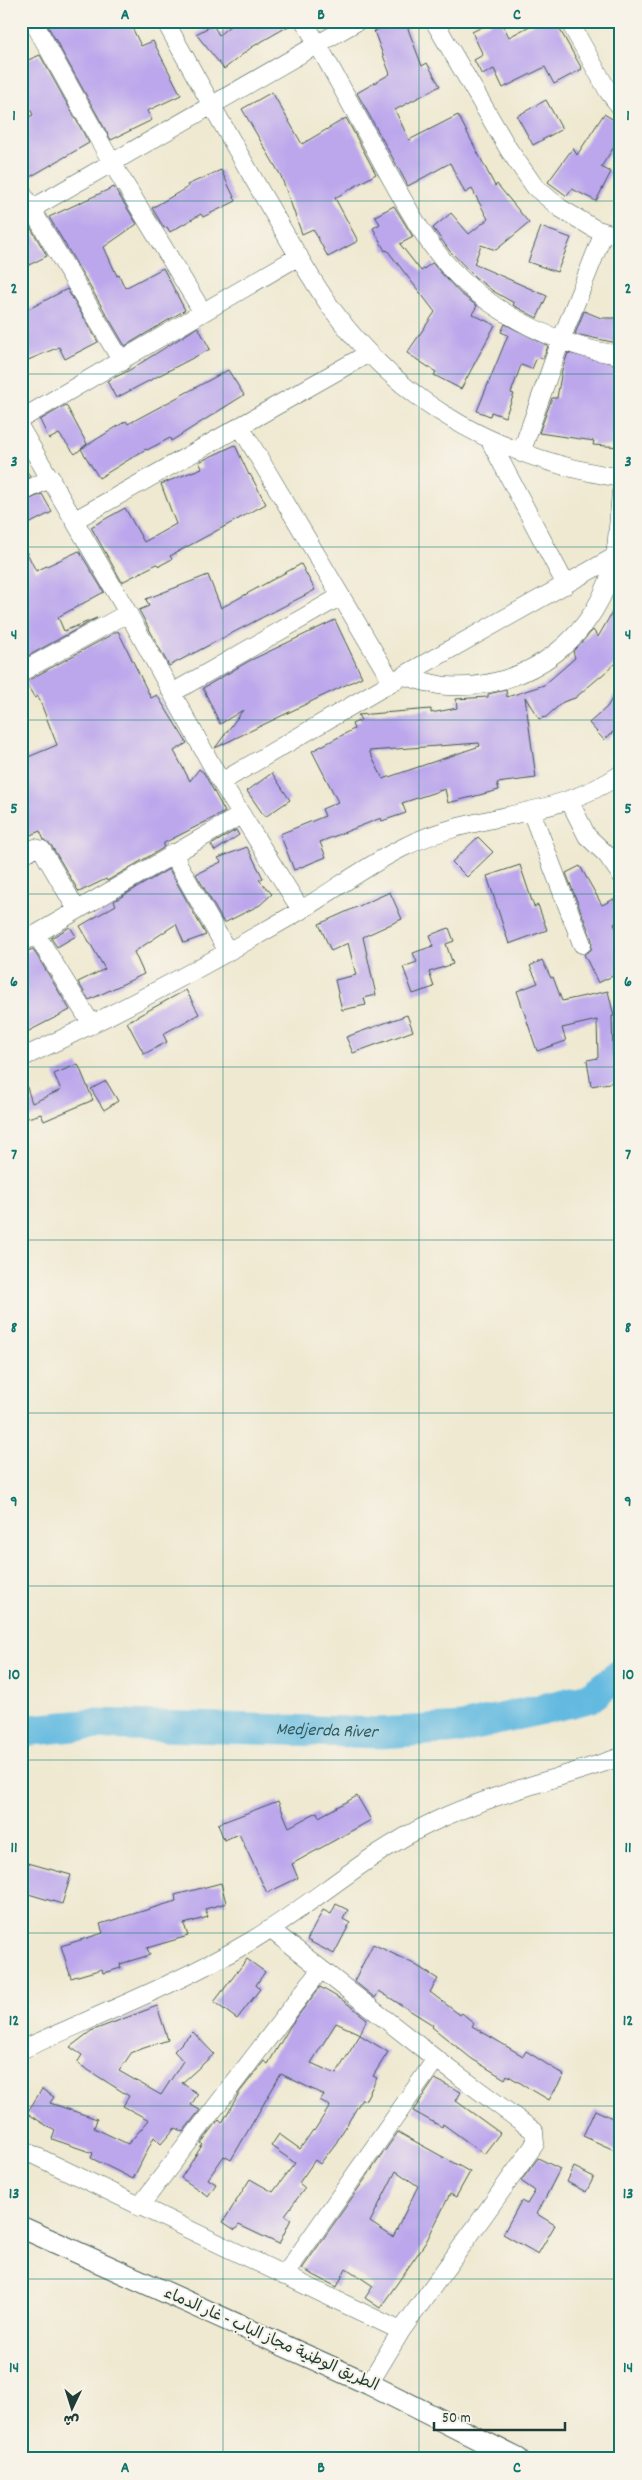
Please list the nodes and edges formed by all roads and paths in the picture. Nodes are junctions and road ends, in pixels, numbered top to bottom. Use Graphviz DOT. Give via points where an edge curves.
graph roads {
  1 [pos="33,21"];
  2 [pos="165,21"];
  3 [pos="304,21"];
  4 [pos="358,21"];
  5 [pos="434,21"];
  6 [pos="569,21"];
  7 [pos="318,44"];
  8 [pos="211,106"];
  9 [pos="621,108"];
  10 [pos="112,163"];
  11 [pos="21,191"];
  12 [pos="26,212"];
  13 [pos="612,235"];
  14 [pos="299,256"];
  15 [pos="202,311"];
  16 [pos="560,340"];
  17 [pos="369,353"];
  18 [pos="621,355"];
  19 [pos="122,362"];
  20 [pos="21,420"];
  21 [pos="240,426"];
  22 [pos="21,429"];
  23 [pos="489,439"];
  24 [pos="521,453"];
  25 [pos="51,478"];
  26 [pos="621,478"];
  27 [pos="621,492"];
  28 [pos="21,493"];
  29 [pos="75,520"];
  30 [pos="614,556"];
  31 [pos="566,584"];
  32 [pos="341,596"];
  33 [pos="128,613"];
  34 [pos="21,672"];
  35 [pos="397,679"];
  36 [pos="172,693"];
  37 [pos="619,779"];
  38 [pos="221,782"];
  39 [pos="569,800"];
  40 [pos="531,811"];
  41 [pos="241,815"];
  42 [pos="172,853"];
  43 [pos="21,855"];
  44 [pos="621,875"];
  45 [pos="77,910"];
  46 [pos="300,910"];
  47 [pos="28,938"];
  48 [pos="582,944"];
  49 [pos="228,952"];
  50 [pos="92,1025"];
  51 [pos="21,1058"];
  52 [pos="621,1757"];
  53 [pos="270,1929"];
  54 [pos="321,1969"];
  55 [pos="21,2050"];
  56 [pos="436,2059"];
  57 [pos="21,2149"];
  58 [pos="139,2207"];
  59 [pos="21,2228"];
  60 [pos="284,2276"];
  61 [pos="401,2331"];
  62 [pos="369,2384"];
  63 [pos="518,2459"];
  1 -- 10 [label="street"];
  2 -- 8 [label="street"];
  3 -- 7 [label="street"];
  4 -- 7 [label="street"];
  5 -- 13 [label="street" via="509,150 535,187 560,208 595,229"];
  6 -- 9 [label="street"];
  7 -- 8 [label="street"];
  7 -- 16 [label="street" via="418,228 452,270 495,306"];
  8 -- 10 [label="street"];
  8 -- 14 [label="street"];
  10 -- 12 [label="street"];
  10 -- 15 [label="street"];
  11 -- 12 [label="street"];
  12 -- 19 [label="street"];
  13 -- 16 [label="street"];
  14 -- 15 [label="street"];
  14 -- 17 [label="street" via="333,309"];
  15 -- 19 [label="street"];
  16 -- 18 [label="street"];
  16 -- 24 [label="street"];
  17 -- 21 [label="street"];
  17 -- 23 [label="street" via="418,397 467,429"];
  19 -- 20 [label="street"];
  21 -- 29 [label="street"];
  21 -- 32 [label="street"];
  22 -- 25 [label="street"];
  23 -- 24 [label="street"];
  23 -- 31 [label="street"];
  24 -- 26 [label="street" via="574,471"];
  25 -- 28 [label="street"];
  25 -- 29 [label="street"];
  27 -- 30 [label="street"];
  29 -- 33 [label="street"];
  30 -- 31 [label="street"];
  30 -- 35 [label="street" via="604,591 588,619 569,644 542,663 506,679 481,684 445,686"];
  31 -- 35 [label="street"];
  32 -- 35 [label="street"];
  32 -- 36 [label="street"];
  33 -- 34 [label="street"];
  33 -- 36 [label="street"];
  35 -- 38 [label="street"];
  36 -- 38 [label="street"];
  37 -- 39 [label="street"];
  38 -- 41 [label="street"];
  39 -- 40 [label="street"];
  39 -- 44 [label="street" via="587,836 607,855"];
  40 -- 46 [label="street" via="436,833 404,847"];
  40 -- 48 [label="street"];
  41 -- 42 [label="street"];
  41 -- 46 [label="street"];
  42 -- 45 [label="street"];
  42 -- 49 [label="street"];
  43 -- 45 [label="street" via="35,848 42,850"];
  45 -- 47 [label="street"];
  46 -- 49 [label="street"];
  47 -- 50 [label="street"];
  49 -- 50 [label="street"];
  50 -- 51 [label="street"];
  52 -- 53 [label="street" via="480,1801 429,1823 380,1852"];
  53 -- 54 [label="street"];
  53 -- 55 [label="street" via="220,1959"];
  54 -- 56 [label="street"];
  54 -- 58 [label="street"];
  56 -- 60 [label="street"];
  56 -- 61 [label="street" via="534,2131 536,2140"];
  57 -- 58 [label="street"];
  58 -- 60 [label="street"];
  59 -- 62 [label="main road, الطريق الوطنية مجاز الباب - غار الدماء"];
  60 -- 61 [label="street"];
  61 -- 62 [label="street"];
  62 -- 63 [label="main road, الطريق الوطنية مجاز الباب - غار الدماء"];
}
